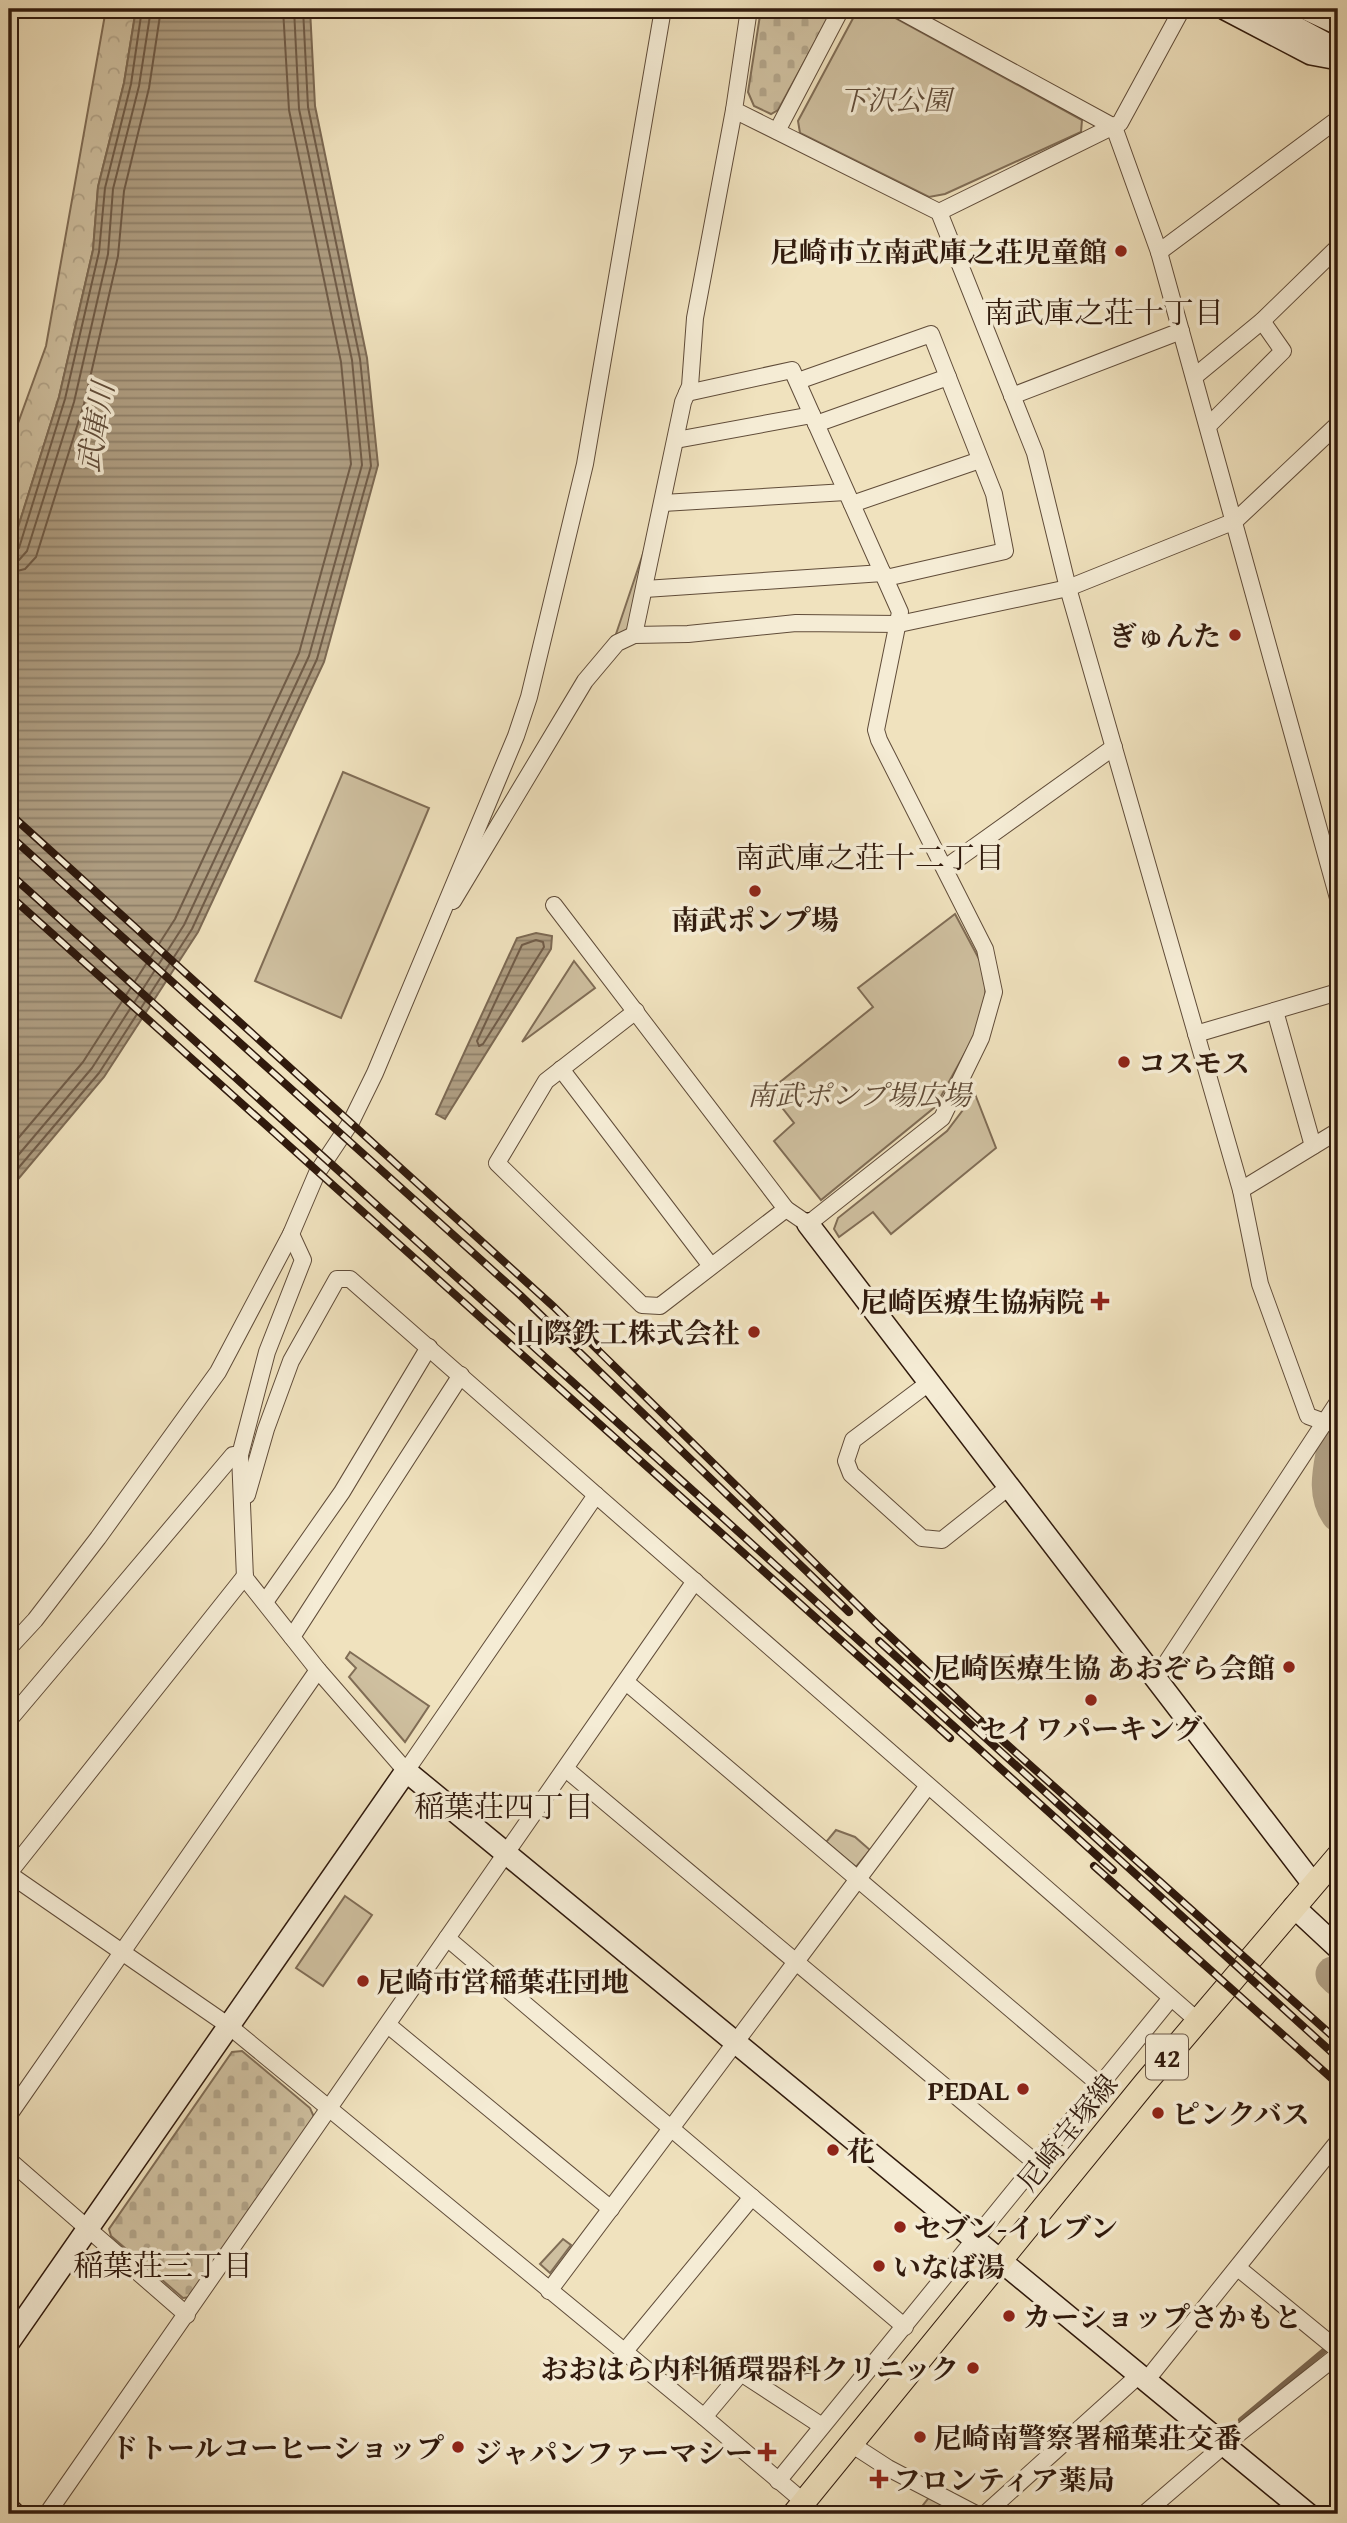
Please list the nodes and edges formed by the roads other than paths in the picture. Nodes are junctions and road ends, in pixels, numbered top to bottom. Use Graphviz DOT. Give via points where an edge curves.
graph roads {
  1 [pos="663,9"];
  2 [pos="749,9"];
  3 [pos="841,9"];
  4 [pos="897,9"];
  5 [pos="1182,9"];
  6 [pos="1226,9"];
  7 [pos="1306,9"];
  8 [pos="1263,10"];
  9 [pos="1338,24"];
  10 [pos="1338,50"];
  11 [pos="1338,59"];
  12 [pos="734,110"];
  13 [pos="1338,121"];
  14 [pos="1114,127"];
  15 [pos="777,131"];
  16 [pos="939,212"];
  17 [pos="1338,247"];
  18 [pos="1159,252"];
  19 [pos="1262,321"];
  20 [pos="1181,331"];
  21 [pos="948,377"];
  22 [pos="1194,377"];
  23 [pos="798,381"];
  24 [pos="687,393"];
  25 [pos="1012,396"];
  26 [pos="814,419"];
  27 [pos="1338,424"];
  28 [pos="1208,426"];
  29 [pos="676,440"];
  30 [pos="980,460"];
  31 [pos="849,498"];
  32 [pos="663,503"];
  33 [pos="1235,521"];
  34 [pos="885,575"];
  35 [pos="1068,588"];
  36 [pos="645,589"];
  37 [pos="899,624"];
  38 [pos="634,635"];
  39 [pos="1114,747"];
  40 [pos="1334,867"];
  41 [pos="945,868"];
  42 [pos="1338,898"];
  43 [pos="554,905"];
  44 [pos="432,934"];
  45 [pos="1338,992"];
  46 [pos="636,1011"];
  47 [pos="1275,1011"];
  48 [pos="1196,1034"];
  49 [pos="561,1069"];
  50 [pos="1338,1131"];
  51 [pos="1313,1146"];
  52 [pos="1241,1190"];
  53 [pos="786,1209"];
  54 [pos="808,1224"];
  55 [pos="291,1234"];
  56 [pos="711,1266"];
  57 [pos="429,1347"];
  58 [pos="461,1376"];
  59 [pos="930,1382"];
  60 [pos="1338,1402"];
  61 [pos="1327,1423"];
  62 [pos="240,1455"];
  63 [pos="1010,1486"];
  64 [pos="596,1495"];
  65 [pos="243,1509"];
  66 [pos="245,1576"];
  67 [pos="695,1581"];
  68 [pos="265,1602"];
  69 [pos="292,1637"];
  70 [pos="9,1648"];
  71 [pos="318,1670"];
  72 [pos="1157,1677"];
  73 [pos="626,1682"];
  74 [pos="9,1720"];
  75 [pos="567,1769"];
  76 [pos="406,1771"];
  77 [pos="927,1787"];
  78 [pos="507,1853"];
  79 [pos="1338,1856"];
  80 [pos="9,1874"];
  81 [pos="858,1881"];
  82 [pos="1314,1884"];
  83 [pos="1294,1906"];
  84 [pos="447,1938"];
  85 [pos="1338,1948"];
  86 [pos="121,1954"];
  87 [pos="799,1961"];
  88 [pos="1171,1998"];
  89 [pos="1198,2021"];
  90 [pos="388,2025"];
  91 [pos="229,2026"];
  92 [pos="736,2042"];
  93 [pos="1100,2085"];
  94 [pos="330,2109"];
  95 [pos="9,2115"];
  96 [pos="671,2129"];
  97 [pos="1338,2146"];
  98 [pos="9,2160"];
  99 [pos="1036,2164"];
  100 [pos="752,2197"];
  101 [pos="611,2209"];
  102 [pos="88,2228"];
  103 [pos="974,2240"];
  104 [pos="1000,2262"];
  105 [pos="1238,2268"];
  106 [pos="549,2291"];
  107 [pos="187,2315"];
  108 [pos="905,2327"];
  109 [pos="9,2342"];
  110 [pos="625,2351"];
  111 [pos="1338,2352"];
  112 [pos="1142,2379"];
  113 [pos="704,2417"];
  114 [pos="822,2426"];
  115 [pos="851,2444"];
  116 [pos="1223,2446"];
  117 [pos="778,2481"];
  118 [pos="799,2508"];
  119 [pos="9,2509"];
  120 [pos="1147,2513"];
  121 [pos="14,2514"];
  122 [pos="47,2514"];
  123 [pos="976,2514"];
  124 [pos="985,2514"];
  125 [pos="1308,2514"];
  1 -- 44 [label="street" via="585,464 542,645 516,736"];
  2 -- 12 [label="street"];
  3 -- 15 [label="street"];
  4 -- 14 [label="street"];
  5 -- 14 [label="street"];
  6 -- 11 [label="street" via="1311,54"];
  7 -- 9 [label="street"];
  8 -- 10 [label="street"];
  12 -- 15 [label="street"];
  12 -- 24 [label="street" via="695,317"];
  13 -- 18 [label="street"];
  14 -- 16 [label="street"];
  14 -- 18 [label="street"];
  15 -- 16 [label="street"];
  16 -- 25 [label="street"];
  17 -- 19 [label="street"];
  18 -- 20 [label="street"];
  19 -- 22 [label="street"];
  19 -- 28 [label="street" via="1283,351"];
  20 -- 22 [label="street"];
  20 -- 25 [label="street"];
  21 -- 23 [label="street" via="931,334"];
  21 -- 26 [label="street"];
  21 -- 30 [label="street"];
  22 -- 28 [label="street"];
  23 -- 24 [label="street" via="792,370"];
  23 -- 26 [label="street"];
  24 -- 29 [label="street"];
  25 -- 35 [label="street" via="1035,453"];
  26 -- 29 [label="street"];
  26 -- 31 [label="street"];
  27 -- 33 [label="street"];
  28 -- 33 [label="street"];
  29 -- 32 [label="street"];
  30 -- 31 [label="street"];
  30 -- 34 [label="street" via="994,494 1005,551"];
  31 -- 32 [label="street"];
  31 -- 34 [label="street"];
  32 -- 36 [label="street"];
  33 -- 35 [label="street"];
  33 -- 40 [label="street"];
  34 -- 36 [label="street"];
  34 -- 37 [label="street" via="900,612"];
  35 -- 37 [label="street"];
  35 -- 39 [label="street"];
  36 -- 38 [label="street"];
  37 -- 38 [label="street" via="796,623"];
  37 -- 41 [label="street" via="876,730"];
  38 -- 44 [label="street" via="617,643 584,681"];
  39 -- 41 [label="street"];
  39 -- 48 [label="street"];
  40 -- 42 [label="street"];
  41 -- 54 [label="street" via="992,969 994,992 986,1026 942,1118"];
  43 -- 46 [label="street"];
  44 -- 55 [label="street" via="375,1073 351,1122 317,1173"];
  45 -- 47 [label="street"];
  46 -- 49 [label="street"];
  46 -- 53 [label="street"];
  47 -- 48 [label="street"];
  47 -- 51 [label="street"];
  48 -- 52 [label="street"];
  49 -- 56 [label="street"];
  49 -- 56 [label="street" via="546,1082 496,1163 642,1305 660,1306"];
  50 -- 51 [label="street"];
  51 -- 52 [label="street"];
  52 -- 61 [label="street" via="1260,1284 1308,1416"];
  53 -- 54 [label="street"];
  53 -- 56 [label="street"];
  54 -- 59 [label="street"];
  55 -- 62 [label="street" via="303,1260 267,1352"];
  55 -- 70 [label="street" via="218,1372 98,1538"];
  57 -- 58 [label="street"];
  57 -- 65 [label="street" via="350,1279 337,1279 291,1361"];
  57 -- 68 [label="street" via="342,1492"];
  58 -- 64 [label="street"];
  58 -- 69 [label="street"];
  59 -- 63 [label="street"];
  59 -- 63 [label="street" via="853,1440 846,1461 851,1474 922,1538 942,1540"];
  60 -- 61 [label="street"];
  61 -- 72 [label="street"];
  62 -- 65 [label="street"];
  62 -- 74 [label="street" via="233,1455"];
  63 -- 72 [label="street"];
  64 -- 67 [label="street"];
  64 -- 76 [label="street"];
  65 -- 66 [label="street"];
  66 -- 68 [label="street"];
  66 -- 80 [label="street"];
  67 -- 73 [label="street"];
  67 -- 77 [label="street"];
  68 -- 69 [label="street"];
  69 -- 71 [label="street"];
  71 -- 76 [label="street"];
  71 -- 86 [label="street"];
  72 -- 82 [label="street"];
  73 -- 75 [label="street"];
  73 -- 81 [label="street"];
  75 -- 78 [label="street"];
  75 -- 87 [label="street"];
  76 -- 78 [label="street"];
  76 -- 91 [label="street"];
  77 -- 81 [label="street"];
  77 -- 88 [label="street"];
  78 -- 84 [label="street"];
  78 -- 92 [label="street"];
  79 -- 82 [label="main road, 尼崎宝塚線 / 42"];
  80 -- 86 [label="street"];
  81 -- 87 [label="street"];
  81 -- 93 [label="street"];
  82 -- 83 [label="main road, 尼崎宝塚線 / 42"];
  83 -- 85 [label="street"];
  83 -- 89 [label="main road, 尼崎宝塚線 / 42"];
  84 -- 90 [label="street"];
  84 -- 96 [label="street"];
  86 -- 91 [label="street"];
  86 -- 95 [label="street"];
  87 -- 92 [label="street"];
  87 -- 99 [label="street"];
  88 -- 89 [label="street"];
  88 -- 93 [label="street"];
  89 -- 104 [label="main road, 尼崎宝塚線 / 42"];
  90 -- 94 [label="street"];
  90 -- 101 [label="street"];
  91 -- 94 [label="street"];
  91 -- 102 [label="street"];
  92 -- 96 [label="street"];
  92 -- 103 [label="street"];
  93 -- 99 [label="street"];
  94 -- 106 [label="street"];
  94 -- 107 [label="street"];
  96 -- 100 [label="street"];
  96 -- 101 [label="street"];
  97 -- 105 [label="street"];
  98 -- 102 [label="street"];
  99 -- 103 [label="street"];
  100 -- 108 [label="street"];
  100 -- 110 [label="street"];
  101 -- 106 [label="street"];
  102 -- 107 [label="street"];
  102 -- 109 [label="street"];
  103 -- 104 [label="street"];
  103 -- 108 [label="street"];
  104 -- 112 [label="street"];
  104 -- 115 [label="main road, 尼崎宝塚線 / 42"];
  105 -- 111 [label="street"];
  105 -- 112 [label="street"];
  106 -- 110 [label="street"];
  107 -- 122 [label="street"];
  108 -- 114 [label="street"];
  110 -- 113 [label="street"];
  111 -- 116 [label="street"];
  112 -- 116 [label="street"];
  112 -- 124 [label="street"];
  113 -- 114 [label="street" via="741,2373"];
  113 -- 117 [label="street"];
  114 -- 117 [label="street"];
  115 -- 118 [label="main road, 尼崎宝塚線 / 42"];
  115 -- 123 [label="street"];
  116 -- 120 [label="street"];
  116 -- 125 [label="street"];
  117 -- 118 [label="street"];
  119 -- 121 [label="street"];
}
